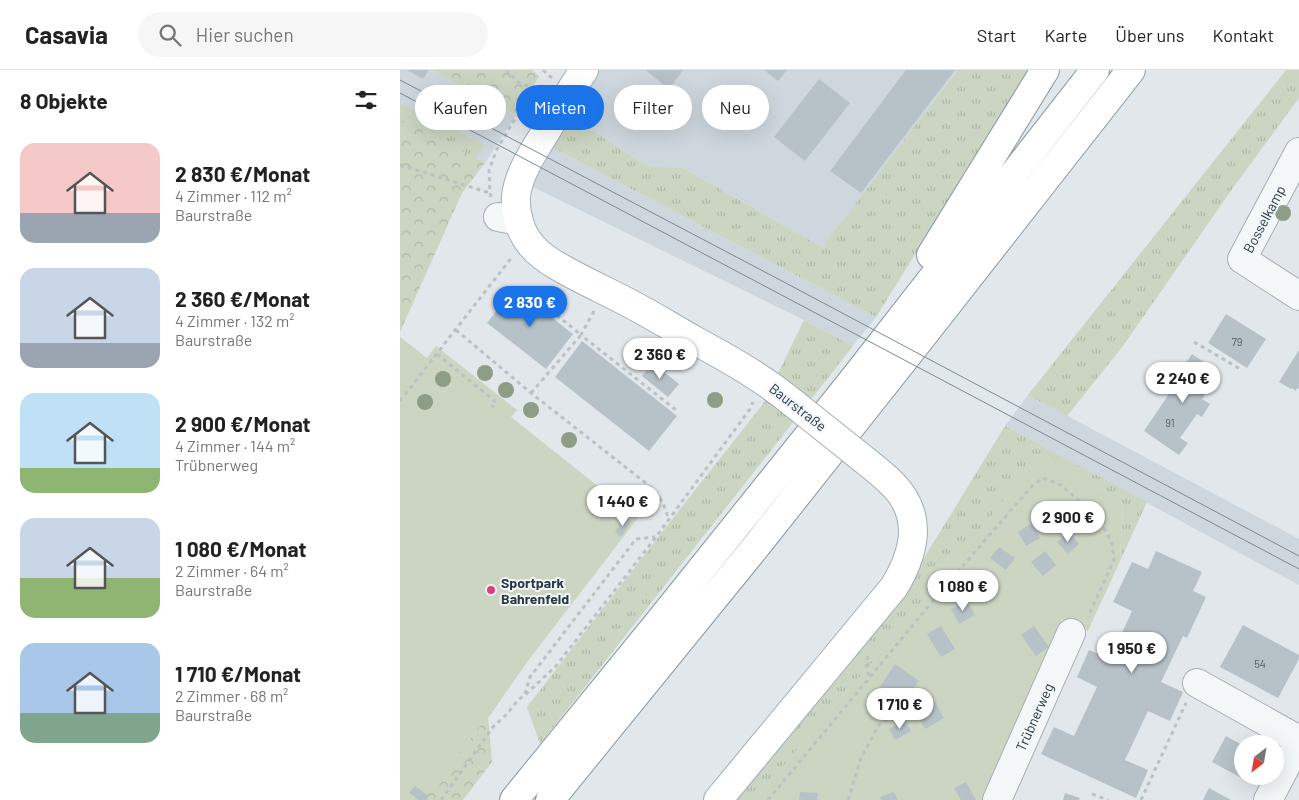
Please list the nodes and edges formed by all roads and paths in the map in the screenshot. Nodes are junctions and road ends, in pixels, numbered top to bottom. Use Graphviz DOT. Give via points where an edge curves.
graph roads {
  1 [pos="506,70"];
  2 [pos="584,70"];
  3 [pos="1045,70"];
  4 [pos="1095,70"];
  5 [pos="1131,70"];
  6 [pos="526,85"];
  7 [pos="574,85"];
  8 [pos="516,117"];
  9 [pos="547,130"];
  10 [pos="1299,152"];
  11 [pos="400,165"];
  12 [pos="502,210"];
  13 [pos="515,253"];
  14 [pos="1299,296"];
  15 [pos="598,304"];
  16 [pos="543,310"];
  17 [pos="456,330"];
  18 [pos="581,334"];
  19 [pos="1194,342"];
  20 [pos="437,354"];
  21 [pos="1242,370"];
  22 [pos="853,380"];
  23 [pos="531,393"];
  24 [pos="752,395"];
  25 [pos="400,401"];
  26 [pos="492,407"];
  27 [pos="676,410"];
  28 [pos="647,484"];
  29 [pos="628,510"];
  30 [pos="668,519"];
  31 [pos="656,536"];
  32 [pos="1071,633"];
  33 [pos="1197,683"];
  34 [pos="525,695"];
  35 [pos="908,707"];
  36 [pos="1299,741"];
  37 [pos="1092,794"];
  38 [pos="441,800"];
  39 [pos="514,800"];
  40 [pos="550,800"];
  41 [pos="718,800"];
  42 [pos="768,800"];
  43 [pos="848,800"];
  44 [pos="997,800"];
  45 [pos="1108,800"];
  46 [pos="1141,800"];
  47 [pos="1268,800"];
  1 -- 6 [label="path"];
  2 -- 7 [label="main road, Baurstraße"];
  3 -- 22 [label="main road"];
  4 -- 22 [label="main road"];
  5 -- 40 [label="main road" via="928,331"];
  8 -- 12 [label="path" via="489,170"];
  9 -- 12 [label="main road, Baurstraße" via="525,167 516,207"];
  10 -- 14 [label="street, Bosselkamp" via="1242,259"];
  11 -- 12 [label="path"];
  12 -- 41 [label="main road, Baurstraße, bridge" via="546,259 764,380 867,462 893,485 908,507 912,549 894,587"];
  13 -- 17 [label="path"];
  15 -- 18 [label="path"];
  16 -- 18 [label="path" via="546,306"];
  17 -- 20 [label="path"];
  17 -- 23 [label="path"];
  18 -- 23 [label="path"];
  18 -- 27 [label="path"];
  19 -- 21 [label="path"];
  20 -- 25 [label="path"];
  20 -- 26 [label="path" via="496,402"];
  22 -- 39 [label="main road"];
  23 -- 28 [label="path"];
  24 -- 30 [label="path" via="750,409"];
  28 -- 29 [label="path"];
  28 -- 30 [label="path" via="666,507"];
  30 -- 31 [label="path"];
  31 -- 34 [label="path" via="556,666"];
  31 -- 34 [label="path" via="636,538 530,677"];
  32 -- 42 [label="path" via="1081,631 1114,560 1112,544 1106,531 1085,506 1061,485 1042,478 948,582"];
  32 -- 44 [label="street, Trübnerweg"];
  33 -- 36 [label="street"];
  33 -- 46 [label="path"];
  34 -- 38 [label="path" via="493,727"];
  35 -- 43 [label="path" via="879,725 861,758"];
  36 -- 47 [label="street"];
  37 -- 45 [label="path"];
}
